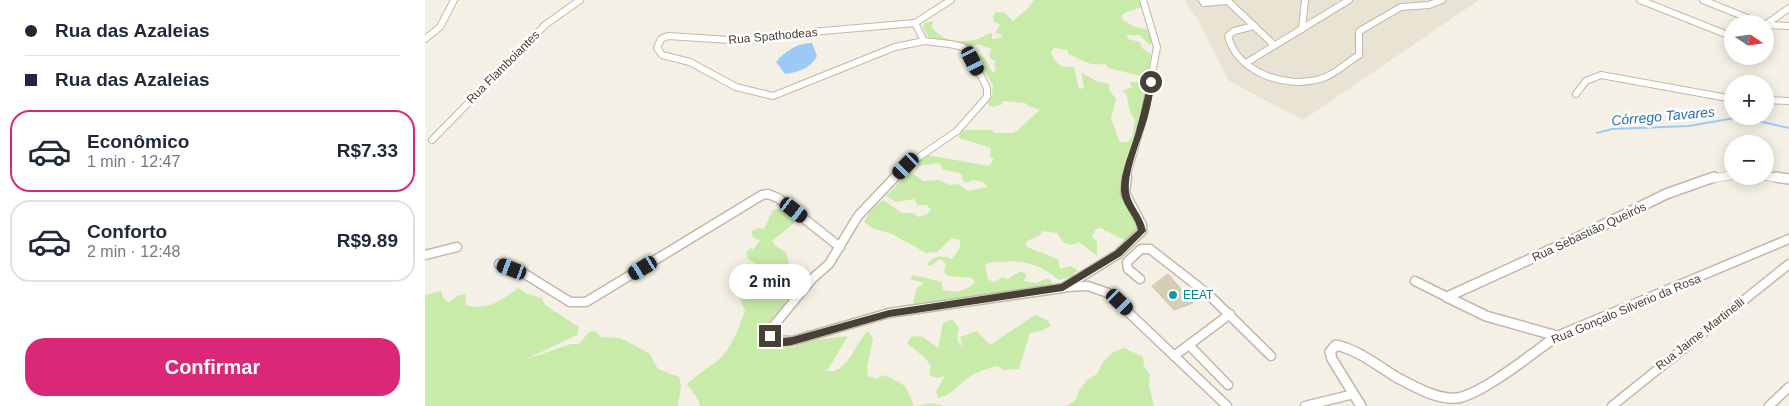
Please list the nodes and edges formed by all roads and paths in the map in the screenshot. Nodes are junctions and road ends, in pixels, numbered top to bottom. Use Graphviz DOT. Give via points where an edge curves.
graph roads {
  1 [pos="454,0"];
  2 [pos="580,0"];
  3 [pos="951,0"];
  4 [pos="1143,0"];
  5 [pos="1202,0"];
  6 [pos="1227,0"];
  7 [pos="1349,0"];
  8 [pos="1442,0"];
  9 [pos="1640,0"];
  10 [pos="1703,0"];
  11 [pos="1305,3"];
  12 [pos="1789,8"];
  13 [pos="1740,15"];
  14 [pos="1318,18"];
  15 [pos="1774,18"];
  16 [pos="915,23"];
  17 [pos="1774,25"];
  18 [pos="1254,26"];
  19 [pos="1789,26"];
  20 [pos="1302,29"];
  21 [pos="1724,33"];
  22 [pos="425,39"];
  23 [pos="924,41"];
  24 [pos="1274,45"];
  25 [pos="1246,63"];
  26 [pos="1576,94"];
  27 [pos="1724,97"];
  28 [pos="1774,100"];
  29 [pos="1789,101"];
  30 [pos="432,140"];
  31 [pos="1724,175"];
  32 [pos="1774,177"];
  33 [pos="1789,179"];
  34 [pos="1789,239"];
  35 [pos="457,247"];
  36 [pos="840,247"];
  37 [pos="425,255"];
  38 [pos="499,264"];
  39 [pos="1789,264"];
  40 [pos="1140,279"];
  41 [pos="1415,281"];
  42 [pos="1063,288"];
  43 [pos="1447,297"];
  44 [pos="1230,314"];
  45 [pos="1557,336"];
  46 [pos="1189,345"];
  47 [pos="1335,345"];
  48 [pos="1174,356"];
  49 [pos="1271,356"];
  50 [pos="1228,385"];
  51 [pos="1789,387"];
  52 [pos="1354,394"];
  53 [pos="1227,406"];
  54 [pos="1305,406"];
  55 [pos="1361,406"];
  56 [pos="1612,406"];
  57 [pos="1769,406"];
  1 -- 22 [label="street" via="440,27"];
  2 -- 30 [label="street, Rua Flamboiantes" via="545,25"];
  3 -- 16 [label="street"];
  4 -- 42 [label="street" via="1157,46 1125,193 1143,225 1142,231 1118,254"];
  5 -- 6 [label="street" via="1211,4"];
  6 -- 18 [label="street"];
  7 -- 14 [label="street"];
  8 -- 25 [label="street" via="1429,5 1401,7 1363,29 1359,37 1359,55 1318,80 1269,78"];
  9 -- 21 [label="street"];
  10 -- 13 [label="street"];
  11 -- 14 [label="street" via="1307,11"];
  11 -- 20 [label="street"];
  12 -- 15 [label="street"];
  14 -- 20 [label="street"];
  16 -- 23 [label="street"];
  16 -- 23 [label="street, Rua Spathodeas" via="745,41 671,36 661,39 657,48 662,56 690,62 736,86 773,96 871,55"];
  17 -- 19 [label="street"];
  18 -- 24 [label="street"];
  18 -- 25 [label="street" via="1229,36 1234,49"];
  20 -- 24 [label="street"];
  23 -- 36 [label="street" via="963,47 969,52 987,88 987,98 957,131 906,166 858,216"];
  24 -- 25 [label="street"];
  26 -- 27 [label="street" via="1584,81 1601,75"];
  28 -- 29 [label="street"];
  31 -- 43 [label="street, Rua Sebastião Queirós" via="1691,184"];
  32 -- 33 [label="street"];
  34 -- 45 [label="street, Rua Gonçalo Silverio da Rosa"];
  35 -- 37 [label="street"];
  36 -- 38 [label="street" via="779,198 768,194 586,302 570,302 525,274"];
  36 -- 42 [label="street" via="829,264 813,278 770,330 773,340 799,340 889,313"];
  39 -- 56 [label="street, Rua Jaime Martinelli"];
  40 -- 44 [label="street" via="1128,269 1127,262 1141,249 1148,248"];
  41 -- 43 [label="street"];
  42 -- 48 [label="street" via="1088,286 1108,293"];
  43 -- 45 [label="street" via="1491,317"];
  44 -- 46 [label="street"];
  44 -- 49 [label="street"];
  45 -- 47 [label="street, Rua Gonçalo Silverio da Rosa" via="1457,398 1428,393 1349,348"];
  46 -- 48 [label="street"];
  46 -- 50 [label="street"];
  47 -- 52 [label="street" via="1330,352 1332,359"];
  48 -- 53 [label="street"];
  51 -- 57 [label="street"];
  52 -- 54 [label="street"];
  52 -- 55 [label="street"];
}
